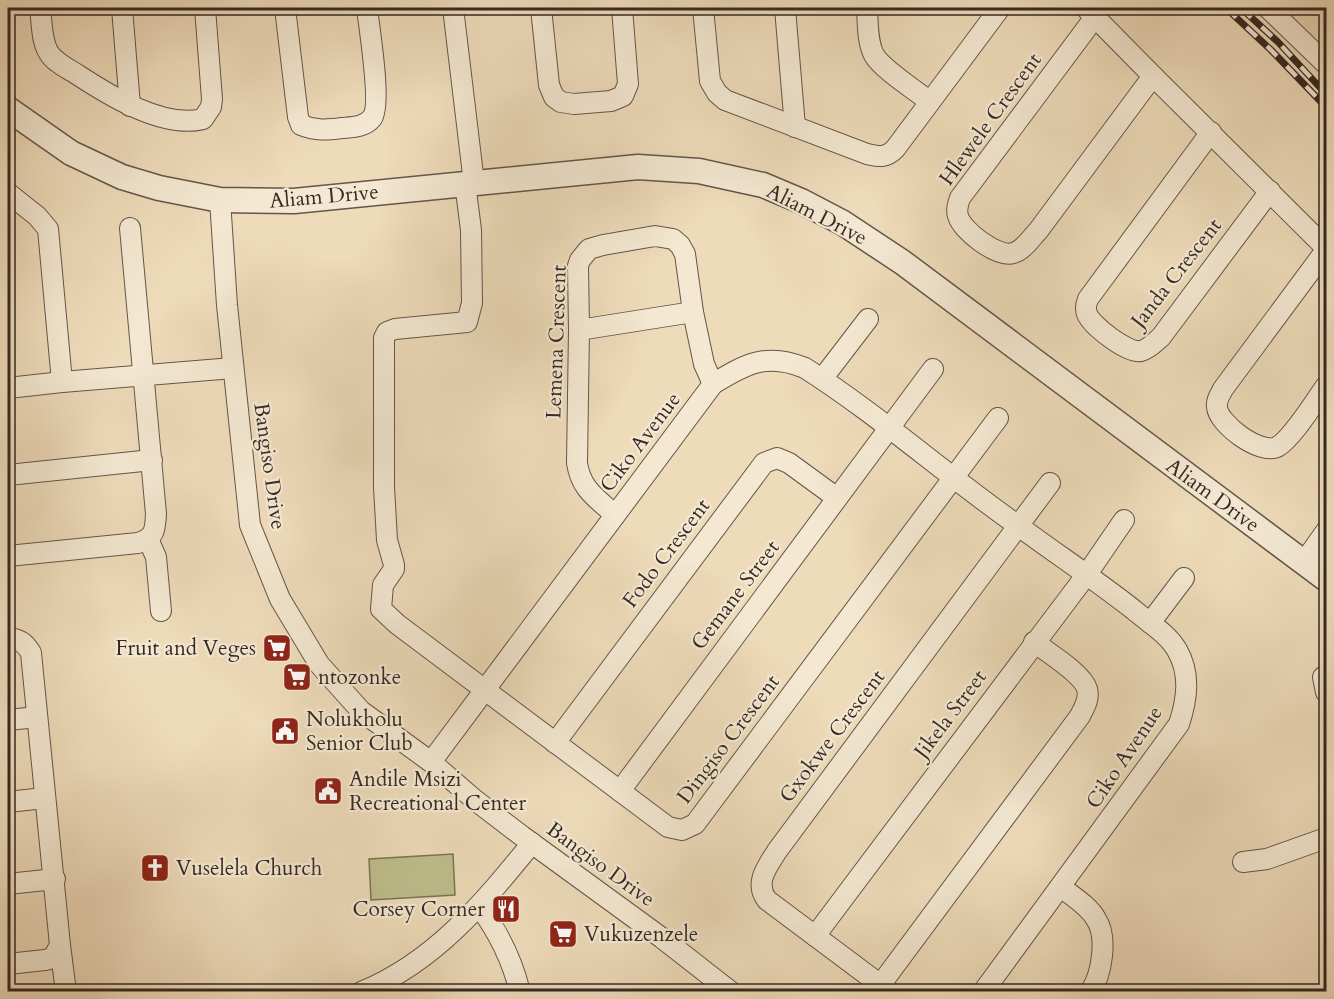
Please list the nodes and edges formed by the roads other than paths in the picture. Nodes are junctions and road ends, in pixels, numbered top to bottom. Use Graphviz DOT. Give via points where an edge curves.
graph roads {
  1 [pos="40,8"];
  2 [pos="122,8"];
  3 [pos="205,8"];
  4 [pos="285,8"];
  5 [pos="367,8"];
  6 [pos="453,8"];
  7 [pos="541,8"];
  8 [pos="622,8"];
  9 [pos="703,8"];
  10 [pos="785,8"];
  11 [pos="867,8"];
  12 [pos="1000,8"];
  13 [pos="1268,8"];
  14 [pos="1091,12"];
  15 [pos="1326,64"];
  16 [pos="1153,76"];
  17 [pos="929,101"];
  18 [pos="130,106"];
  19 [pos="8,109"];
  20 [pos="795,128"];
  21 [pos="1210,132"];
  22 [pos="469,183"];
  23 [pos="1270,190"];
  24 [pos="8,193"];
  25 [pos="220,200"];
  26 [pos="130,228"];
  27 [pos="1326,249"];
  28 [pos="693,312"];
  29 [pos="868,319"];
  30 [pos="579,330"];
  31 [pos="233,368"];
  32 [pos="933,369"];
  33 [pos="143,375"];
  34 [pos="822,379"];
  35 [pos="62,382"];
  36 [pos="713,384"];
  37 [pos="1326,386"];
  38 [pos="8,388"];
  39 [pos="998,418"];
  40 [pos="889,428"];
  41 [pos="152,460"];
  42 [pos="8,475"];
  43 [pos="954,478"];
  44 [pos="1050,483"];
  45 [pos="837,498"];
  46 [pos="615,515"];
  47 [pos="1124,520"];
  48 [pos="1019,526"];
  49 [pos="1326,531"];
  50 [pos="148,539"];
  51 [pos="8,556"];
  52 [pos="1305,562"];
  53 [pos="1087,574"];
  54 [pos="1184,578"];
  55 [pos="1326,579"];
  56 [pos="161,611"];
  57 [pos="1150,623"];
  58 [pos="8,638"];
  59 [pos="1034,642"];
  60 [pos="485,691"];
  61 [pos="38,717"];
  62 [pos="8,720"];
  63 [pos="555,743"];
  64 [pos="431,762"];
  65 [pos="620,791"];
  66 [pos="44,798"];
  67 [pos="8,801"];
  68 [pos="1326,838"];
  69 [pos="532,843"];
  70 [pos="1243,862"];
  71 [pos="55,879"];
  72 [pos="8,884"];
  73 [pos="1060,887"];
  74 [pos="479,906"];
  75 [pos="815,936"];
  76 [pos="60,945"];
  77 [pos="8,964"];
  78 [pos="885,988"];
  79 [pos="66,992"];
  80 [pos="361,992"];
  81 [pos="520,992"];
  82 [pos="731,992"];
  83 [pos="983,992"];
  84 [pos="1090,992"];
  1 -- 18 [label="street" via="44,43 51,56"];
  2 -- 18 [label="street"];
  3 -- 18 [label="street" via="213,99 207,115 185,121"];
  4 -- 5 [label="street" via="298,117 301,125 323,130 360,126 375,113"];
  6 -- 22 [label="street"];
  7 -- 8 [label="street" via="551,92 561,102 574,104 611,101 627,92"];
  9 -- 20 [label="street" via="712,86 725,100"];
  10 -- 20 [label="street"];
  11 -- 17 [label="street" via="875,57"];
  12 -- 17 [label="street"];
  13 -- 15 [label="street"];
  14 -- 16 [label="street"];
  14 -- 16 [label="street, Hlewele Crescent" via="960,198 958,218 965,227 999,253 1020,250"];
  16 -- 21 [label="street"];
  17 -- 20 [label="street" via="895,149 883,157"];
  19 -- 25 [label="street, Aliam Drive" via="71,153 122,177"];
  21 -- 23 [label="street"];
  21 -- 23 [label="street, Janda Crescent" via="1088,299 1087,314 1097,327 1133,351 1152,346"];
  22 -- 25 [label="street, Aliam Drive" via="294,201"];
  22 -- 52 [label="street, Aliam Drive" via="627,167 673,168 763,185 801,201 902,262"];
  22 -- 60 [label="street" via="472,303 466,322 395,329 384,338 384,487 387,540 394,569 383,585 381,604 383,612 397,624"];
  23 -- 27 [label="street"];
  24 -- 35 [label="street" via="48,229"];
  25 -- 31 [label="street, Bangiso Drive"];
  26 -- 33 [label="street"];
  27 -- 37 [label="street" via="1218,397 1217,410 1228,426 1253,444 1272,449 1288,438"];
  28 -- 30 [label="street"];
  28 -- 30 [label="street, Lemena Crescent" via="685,254 680,244 664,236 642,237 592,247 580,260"];
  28 -- 36 [label="street" via="704,364"];
  29 -- 34 [label="street"];
  30 -- 46 [label="street, Lemena Crescent" via="579,476 589,492"];
  31 -- 33 [label="street"];
  31 -- 64 [label="street, Bangiso Drive" via="249,525 280,599 319,664 353,703"];
  32 -- 40 [label="street"];
  33 -- 35 [label="street"];
  33 -- 41 [label="street"];
  34 -- 36 [label="street, Ciko Avenue" via="798,365 776,360 756,361"];
  34 -- 40 [label="street, Ciko Avenue"];
  35 -- 38 [label="street"];
  36 -- 46 [label="street, Ciko Avenue"];
  39 -- 43 [label="street"];
  40 -- 43 [label="street, Ciko Avenue"];
  40 -- 45 [label="street, Gemane Street"];
  41 -- 42 [label="street"];
  41 -- 50 [label="street" via="156,525"];
  43 -- 48 [label="street, Ciko Avenue"];
  43 -- 65 [label="street, Dingiso Crescent" via="695,824 675,829"];
  44 -- 48 [label="street, Gxokwe Crescent"];
  45 -- 63 [label="street, Fodo Crescent" via="789,463 777,458 764,463"];
  45 -- 65 [label="street, Gemane Street"];
  46 -- 60 [label="street, Ciko Avenue"];
  47 -- 53 [label="street, Jikela Street"];
  48 -- 53 [label="street, Ciko Avenue"];
  48 -- 75 [label="street, Gxokwe Crescent" via="764,873 760,885 767,900"];
  49 -- 52 [label="street"];
  50 -- 51 [label="street"];
  50 -- 56 [label="street" via="156,558"];
  52 -- 55 [label="street, Aliam Drive"];
  53 -- 57 [label="street, Ciko Avenue"];
  53 -- 59 [label="street, Jikela Street"];
  54 -- 57 [label="street"];
  57 -- 73 [label="street, Ciko Avenue" via="1178,650 1187,678 1185,707 1179,724 1161,750"];
  58 -- 61 [label="street" via="26,644 31,653"];
  59 -- 75 [label="street, Jikela Street"];
  59 -- 78 [label="street" via="1084,682 1086,706"];
  60 -- 63 [label="street, Dingiso Crescent"];
  60 -- 64 [label="street, Ciko Avenue"];
  61 -- 62 [label="street"];
  61 -- 66 [label="street"];
  63 -- 65 [label="street, Dingiso Crescent"];
  64 -- 69 [label="street, Bangiso Drive"];
  66 -- 67 [label="street"];
  66 -- 71 [label="street"];
  68 -- 70 [label="street" via="1267,859"];
  69 -- 74 [label="street"];
  69 -- 82 [label="street, Bangiso Drive"];
  71 -- 72 [label="street"];
  71 -- 76 [label="street"];
  73 -- 83 [label="street, Ciko Avenue"];
  73 -- 84 [label="street" via="1090,910 1099,924 1100,972"];
  74 -- 80 [label="street" via="429,953 381,984"];
  74 -- 81 [label="street" via="503,943"];
  75 -- 78 [label="street, Gxokwe Crescent"];
  76 -- 77 [label="street" via="53,958"];
  76 -- 79 [label="street"];
}
